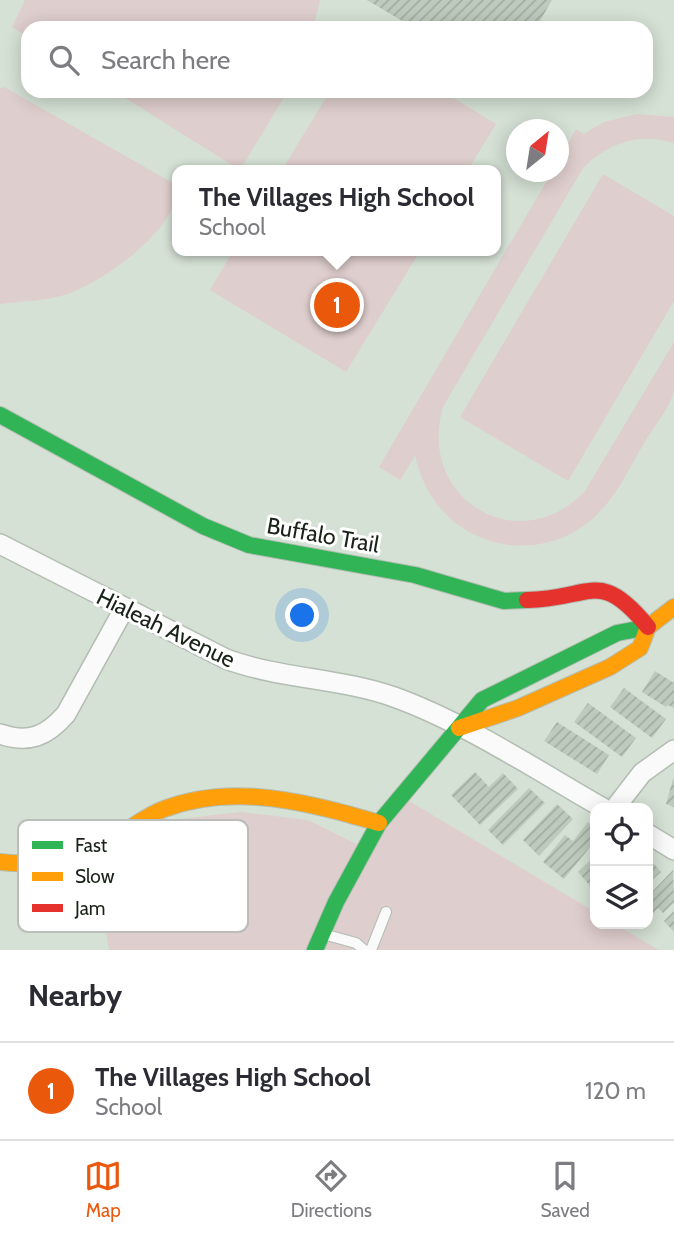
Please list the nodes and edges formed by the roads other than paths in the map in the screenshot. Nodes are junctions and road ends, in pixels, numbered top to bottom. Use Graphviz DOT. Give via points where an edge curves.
graph roads {
  1 [pos="0,415"];
  2 [pos="0,544"];
  3 [pos="674,607"];
  4 [pos="124,609"];
  5 [pos="648,627"];
  6 [pos="562,661"];
  7 [pos="573,682"];
  8 [pos="459,728"];
  9 [pos="0,734"];
  10 [pos="674,750"];
  11 [pos="594,803"];
  12 [pos="619,803"];
  13 [pos="146,820"];
  14 [pos="379,823"];
  15 [pos="653,837"];
  16 [pos="674,849"];
  17 [pos="0,862"];
  18 [pos="18,863"];
  19 [pos="386,912"];
  20 [pos="322,933"];
  21 [pos="315,950"];
  22 [pos="364,950"];
  23 [pos="371,950"];
  1 -- 5 [label="street, Buffalo Trail" via="203,526 249,545 415,575 504,601 611,591 626,600"];
  2 -- 4 [label="street, Hialeah Avenue"];
  3 -- 5 [label="street"];
  4 -- 8 [label="street, Hialeah Avenue" via="248,667 352,685 393,697"];
  4 -- 9 [label="street" via="54,728 26,740"];
  5 -- 6 [label="street" via="630,628"];
  5 -- 7 [label="street" via="640,648"];
  6 -- 7 [label="lane"];
  6 -- 8 [label="street" via="482,700"];
  7 -- 8 [label="street" via="518,708"];
  8 -- 11 [label="street, Hialeah Avenue"];
  8 -- 14 [label="street"];
  10 -- 12 [label="street" via="642,772"];
  13 -- 14 [label="street" via="166,808 237,795 293,800"];
  14 -- 20 [label="street"];
  15 -- 16 [label="street"];
  17 -- 18 [label="street"];
  19 -- 23 [label="lane"];
  20 -- 21 [label="street"];
  20 -- 22 [label="lane"];
}
